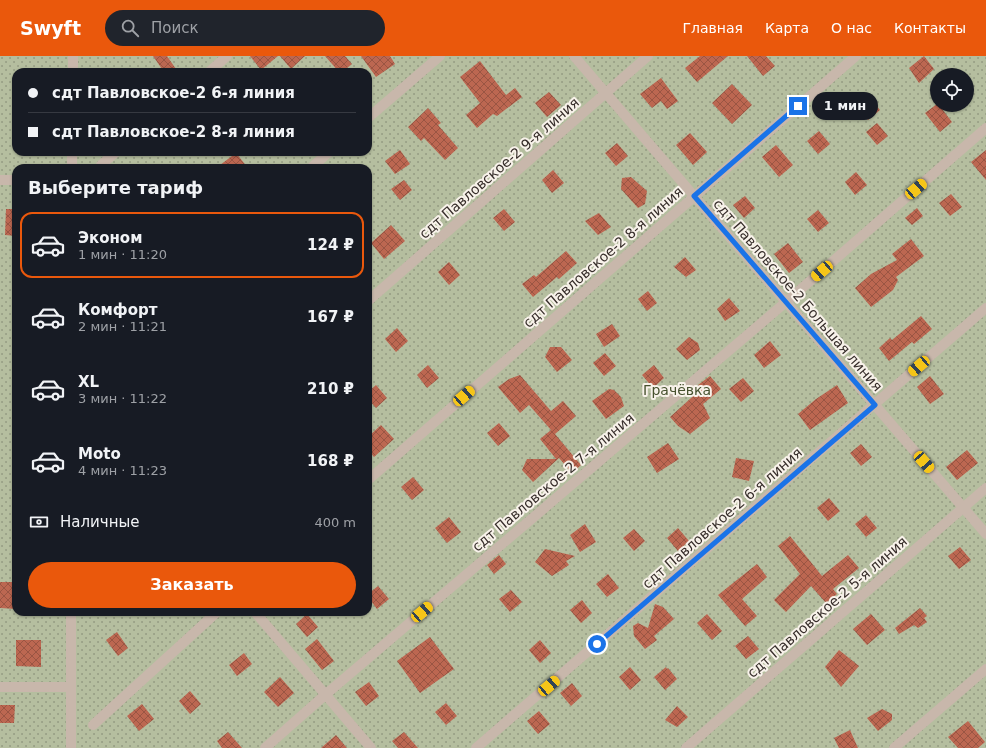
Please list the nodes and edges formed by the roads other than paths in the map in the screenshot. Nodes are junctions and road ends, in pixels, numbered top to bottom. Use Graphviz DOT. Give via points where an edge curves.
graph roads {
  1 [pos="73,56"];
  2 [pos="227,56"];
  3 [pos="440,56"];
  4 [pos="574,56"];
  5 [pos="648,56"];
  6 [pos="856,56"];
  7 [pos="73,68"];
  8 [pos="214,68"];
  9 [pos="606,93"];
  10 [pos="372,115"];
  11 [pos="986,128"];
  12 [pos="111,156"];
  13 [pos="324,156"];
  14 [pos="102,164"];
  15 [pos="316,164"];
  16 [pos="0,180"];
  17 [pos="12,180"];
  18 [pos="694,196"];
  19 [pos="372,298"];
  20 [pos="786,302"];
  21 [pos="986,308"];
  22 [pos="875,405"];
  23 [pos="372,477"];
  24 [pos="986,488"];
  25 [pos="963,508"];
  26 [pos="986,534"];
  27 [pos="71,616"];
  28 [pos="213,616"];
  29 [pos="258,616"];
  30 [pos="986,669"];
  31 [pos="0,687"];
  32 [pos="71,687"];
  33 [pos="325,695"];
  34 [pos="93,725"];
  35 [pos="71,748"];
  36 [pos="265,748"];
  37 [pos="371,748"];
  38 [pos="476,748"];
  39 [pos="686,748"];
  40 [pos="894,748"];
  1 -- 7 [label="street"];
  2 -- 8 [label="street"];
  3 -- 10 [label="street"];
  4 -- 9 [label="street, сдт Павловское-2 Большая линия"];
  5 -- 9 [label="street, сдт Павловское-2 9-я линия"];
  6 -- 18 [label="street, сдт Павловское-2 8-я линия"];
  9 -- 18 [label="street, сдт Павловское-2 Большая линия"];
  9 -- 19 [label="street, сдт Павловское-2 9-я линия"];
  11 -- 20 [label="street, сдт Павловское-2 7-я линия"];
  12 -- 14 [label="street"];
  13 -- 15 [label="street"];
  16 -- 17 [label="street"];
  18 -- 20 [label="street, сдт Павловское-2 Большая линия"];
  18 -- 23 [label="street, сдт Павловское-2 8-я линия"];
  20 -- 22 [label="street, сдт Павловское-2 Большая линия"];
  20 -- 33 [label="street, сдт Павловское-2 7-я линия"];
  21 -- 22 [label="street, сдт Павловское-2 6-я линия"];
  22 -- 25 [label="street, сдт Павловское-2 Большая линия"];
  22 -- 38 [label="street, сдт Павловское-2 6-я линия"];
  24 -- 25 [label="street, сдт Павловское-2 5-я линия"];
  25 -- 26 [label="street, сдт Павловское-2 Большая линия"];
  25 -- 39 [label="street, сдт Павловское-2 5-я линия"];
  27 -- 32 [label="street"];
  28 -- 34 [label="street"];
  29 -- 33 [label="street"];
  30 -- 40 [label="street"];
  31 -- 32 [label="street"];
  32 -- 35 [label="street"];
  33 -- 36 [label="street, сдт Павловское-2 7-я линия"];
  33 -- 37 [label="street"];
}
